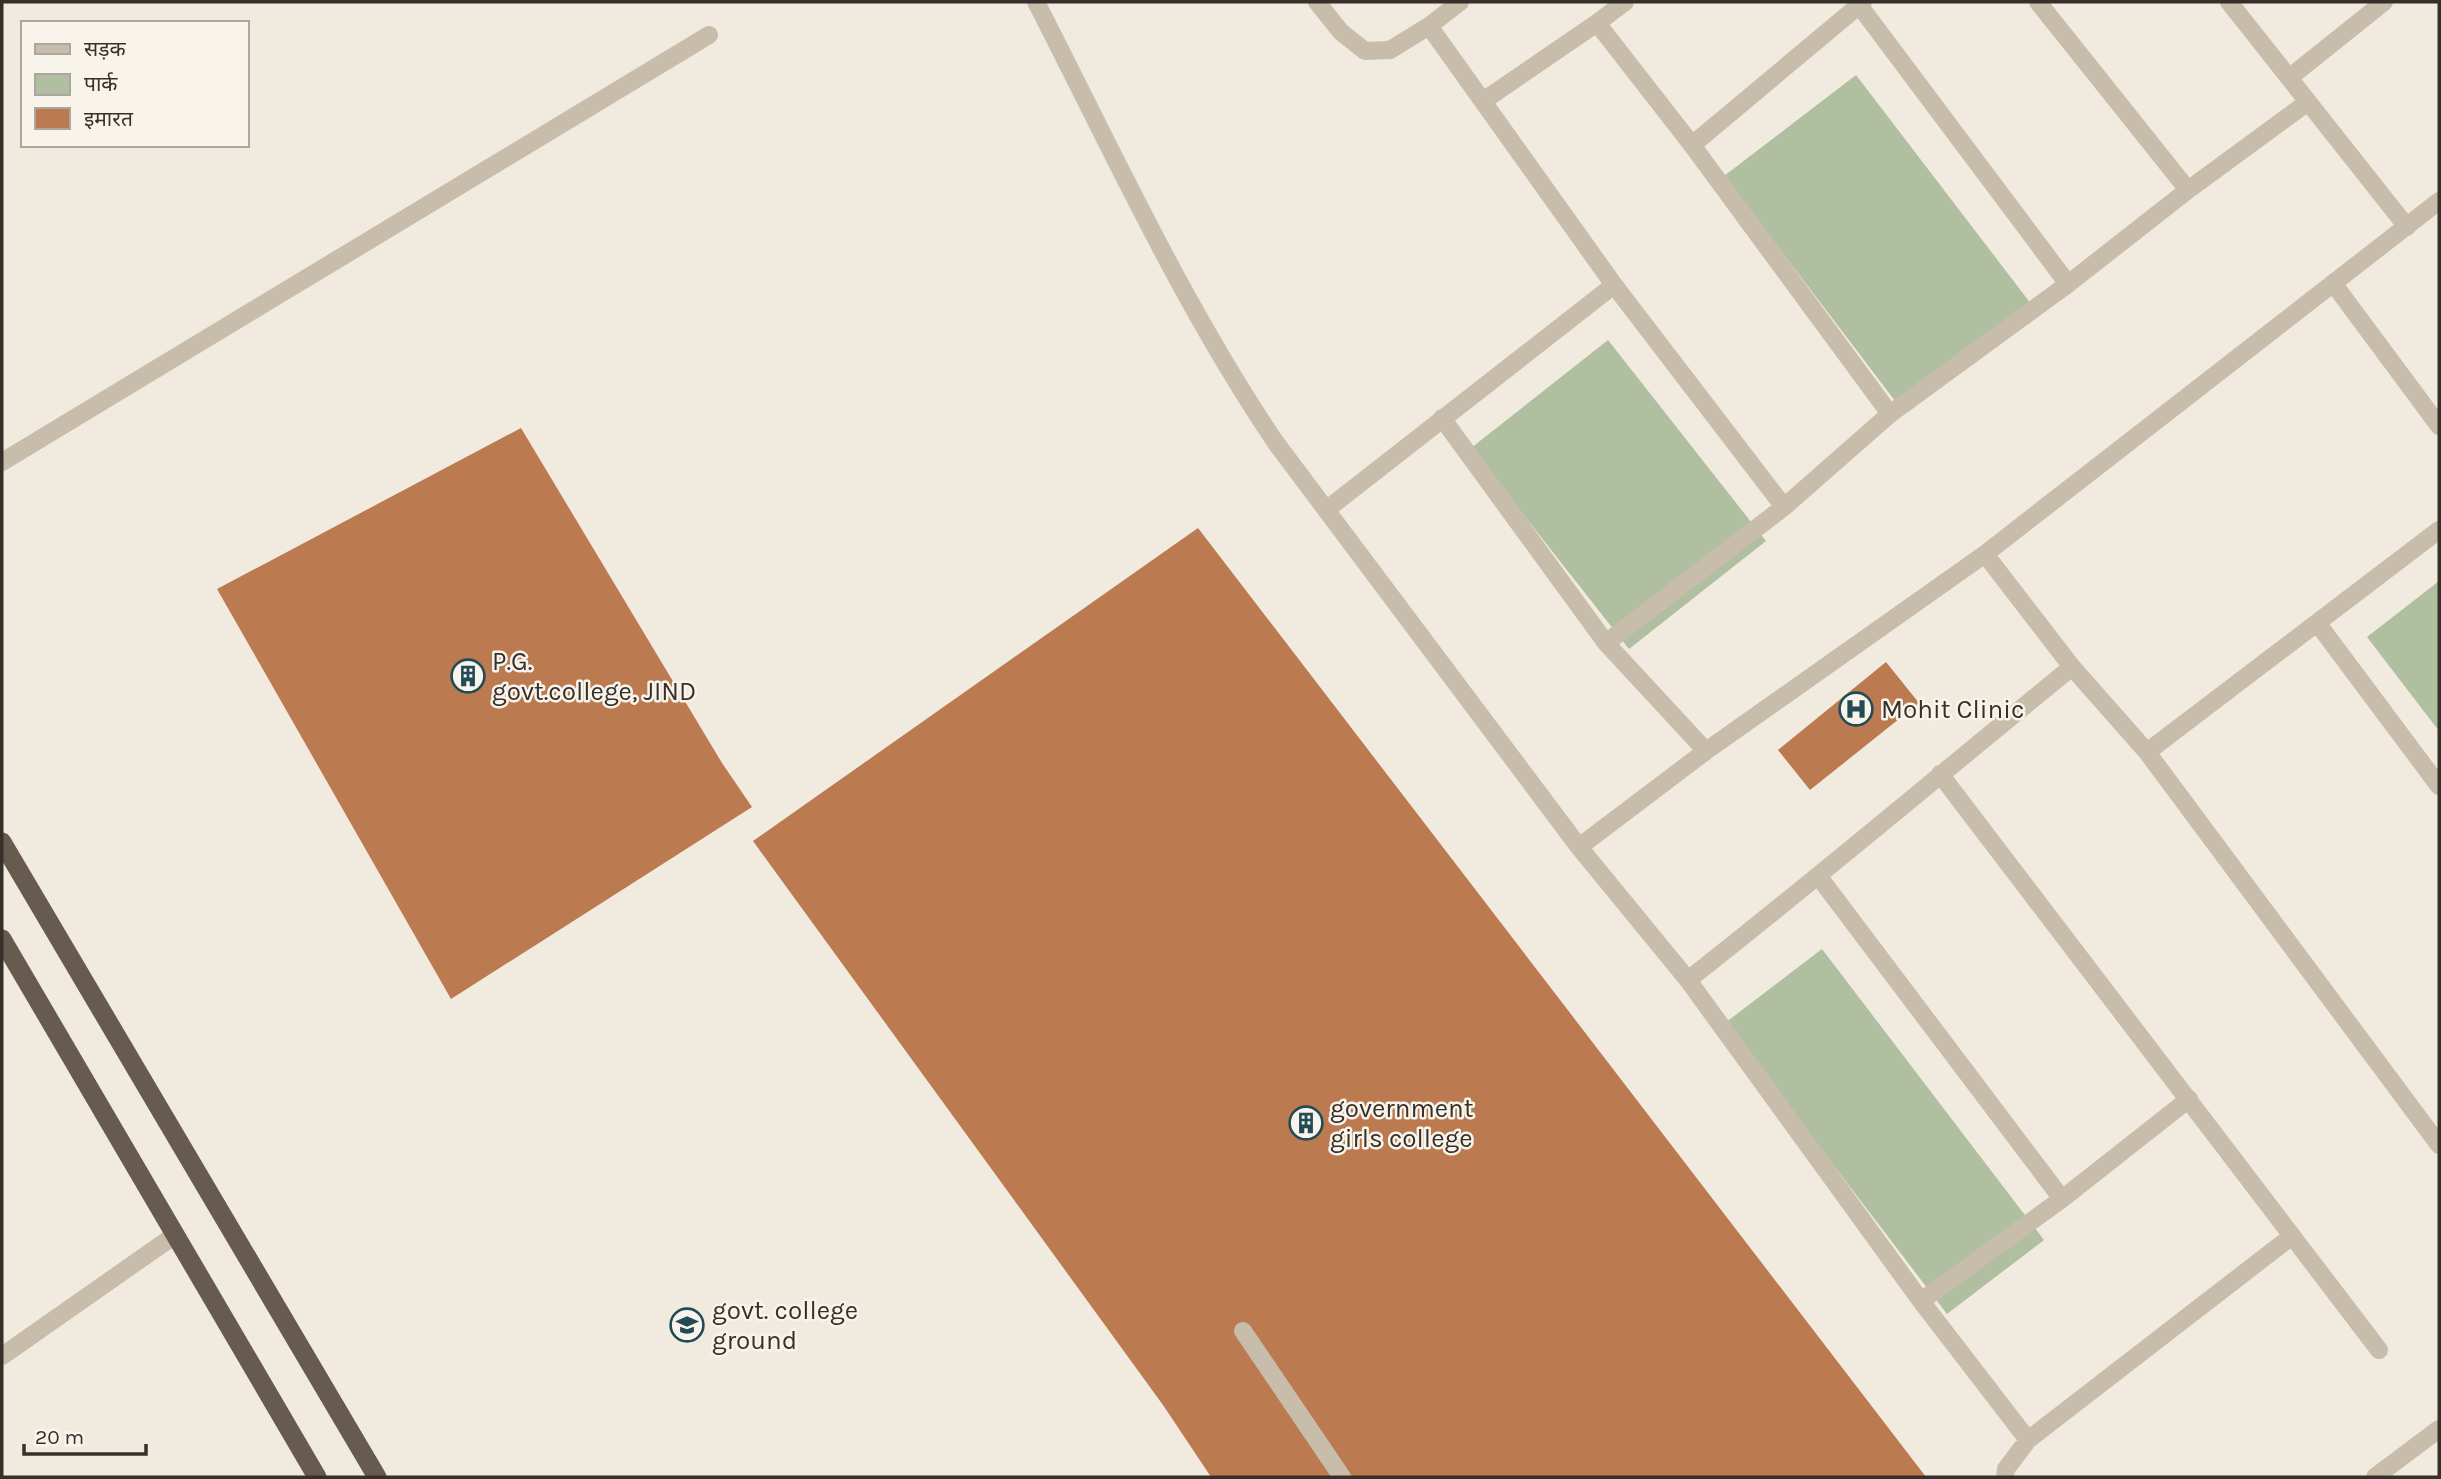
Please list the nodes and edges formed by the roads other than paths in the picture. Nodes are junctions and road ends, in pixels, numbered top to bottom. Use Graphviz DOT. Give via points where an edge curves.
graph roads {
  1 [pos="1036,2"];
  2 [pos="1317,2"];
  3 [pos="1460,2"];
  4 [pos="1625,2"];
  5 [pos="2038,2"];
  6 [pos="2229,2"];
  7 [pos="2384,2"];
  8 [pos="1861,4"];
  9 [pos="1597,23"];
  10 [pos="1429,26"];
  11 [pos="709,35"];
  12 [pos="2289,78"];
  13 [pos="1483,101"];
  14 [pos="2308,102"];
  15 [pos="1692,145"];
  16 [pos="2188,190"];
  17 [pos="2439,201"];
  18 [pos="2407,227"];
  19 [pos="2333,283"];
  20 [pos="2068,284"];
  21 [pos="1614,285"];
  22 [pos="1889,414"];
  23 [pos="1441,418"];
  24 [pos="2439,426"];
  25 [pos="2,462"];
  26 [pos="1784,507"];
  27 [pos="1326,510"];
  28 [pos="2439,530"];
  29 [pos="1985,554"];
  30 [pos="2318,624"];
  31 [pos="1606,643"];
  32 [pos="2072,667"];
  33 [pos="1706,751"];
  34 [pos="2147,752"];
  35 [pos="1940,774"];
  36 [pos="2439,786"];
  37 [pos="2,842"];
  38 [pos="1579,847"];
  39 [pos="1819,877"];
  40 [pos="2,939"];
  41 [pos="1688,979"];
  42 [pos="2189,1099"];
  43 [pos="2439,1145"];
  44 [pos="2062,1199"];
  45 [pos="175,1235"];
  46 [pos="2292,1236"];
  47 [pos="1921,1301"];
  48 [pos="1244,1331"];
  49 [pos="2379,1350"];
  50 [pos="2,1356"];
  51 [pos="2439,1429"];
  52 [pos="2028,1440"];
  53 [pos="317,1477"];
  54 [pos="377,1477"];
  55 [pos="1342,1477"];
  56 [pos="2005,1477"];
  57 [pos="2375,1477"];
  1 -- 27 [label="street" via="1236,384"];
  2 -- 10 [label="street" via="1341,32 1365,51 1390,50"];
  3 -- 10 [label="street"];
  4 -- 9 [label="street"];
  5 -- 16 [label="street"];
  6 -- 12 [label="street"];
  7 -- 12 [label="street"];
  8 -- 15 [label="street"];
  8 -- 20 [label="street"];
  9 -- 13 [label="street"];
  9 -- 15 [label="street"];
  10 -- 13 [label="street"];
  11 -- 25 [label="street"];
  12 -- 14 [label="street"];
  13 -- 21 [label="street"];
  14 -- 16 [label="street"];
  14 -- 18 [label="street"];
  15 -- 22 [label="street"];
  16 -- 20 [label="street"];
  17 -- 18 [label="street"];
  18 -- 19 [label="street"];
  19 -- 24 [label="street"];
  19 -- 29 [label="street"];
  20 -- 22 [label="street"];
  21 -- 23 [label="street"];
  21 -- 26 [label="street"];
  22 -- 26 [label="street"];
  23 -- 27 [label="street"];
  23 -- 31 [label="street"];
  26 -- 31 [label="street"];
  27 -- 38 [label="street"];
  28 -- 30 [label="street"];
  29 -- 32 [label="street"];
  29 -- 33 [label="street"];
  30 -- 34 [label="street"];
  30 -- 36 [label="street"];
  31 -- 33 [label="street"];
  32 -- 34 [label="street"];
  32 -- 35 [label="street"];
  33 -- 38 [label="street"];
  34 -- 43 [label="street"];
  35 -- 39 [label="street"];
  35 -- 42 [label="street"];
  37 -- 54 [label="highway"];
  38 -- 41 [label="street"];
  39 -- 41 [label="street"];
  39 -- 44 [label="street"];
  40 -- 45 [label="highway"];
  41 -- 47 [label="street"];
  42 -- 44 [label="street"];
  42 -- 46 [label="street"];
  44 -- 47 [label="street"];
  45 -- 50 [label="street"];
  45 -- 53 [label="highway"];
  46 -- 49 [label="street"];
  46 -- 52 [label="street"];
  47 -- 52 [label="street"];
  48 -- 55 [label="street"];
  51 -- 57 [label="street"];
  52 -- 56 [label="street"];
}
